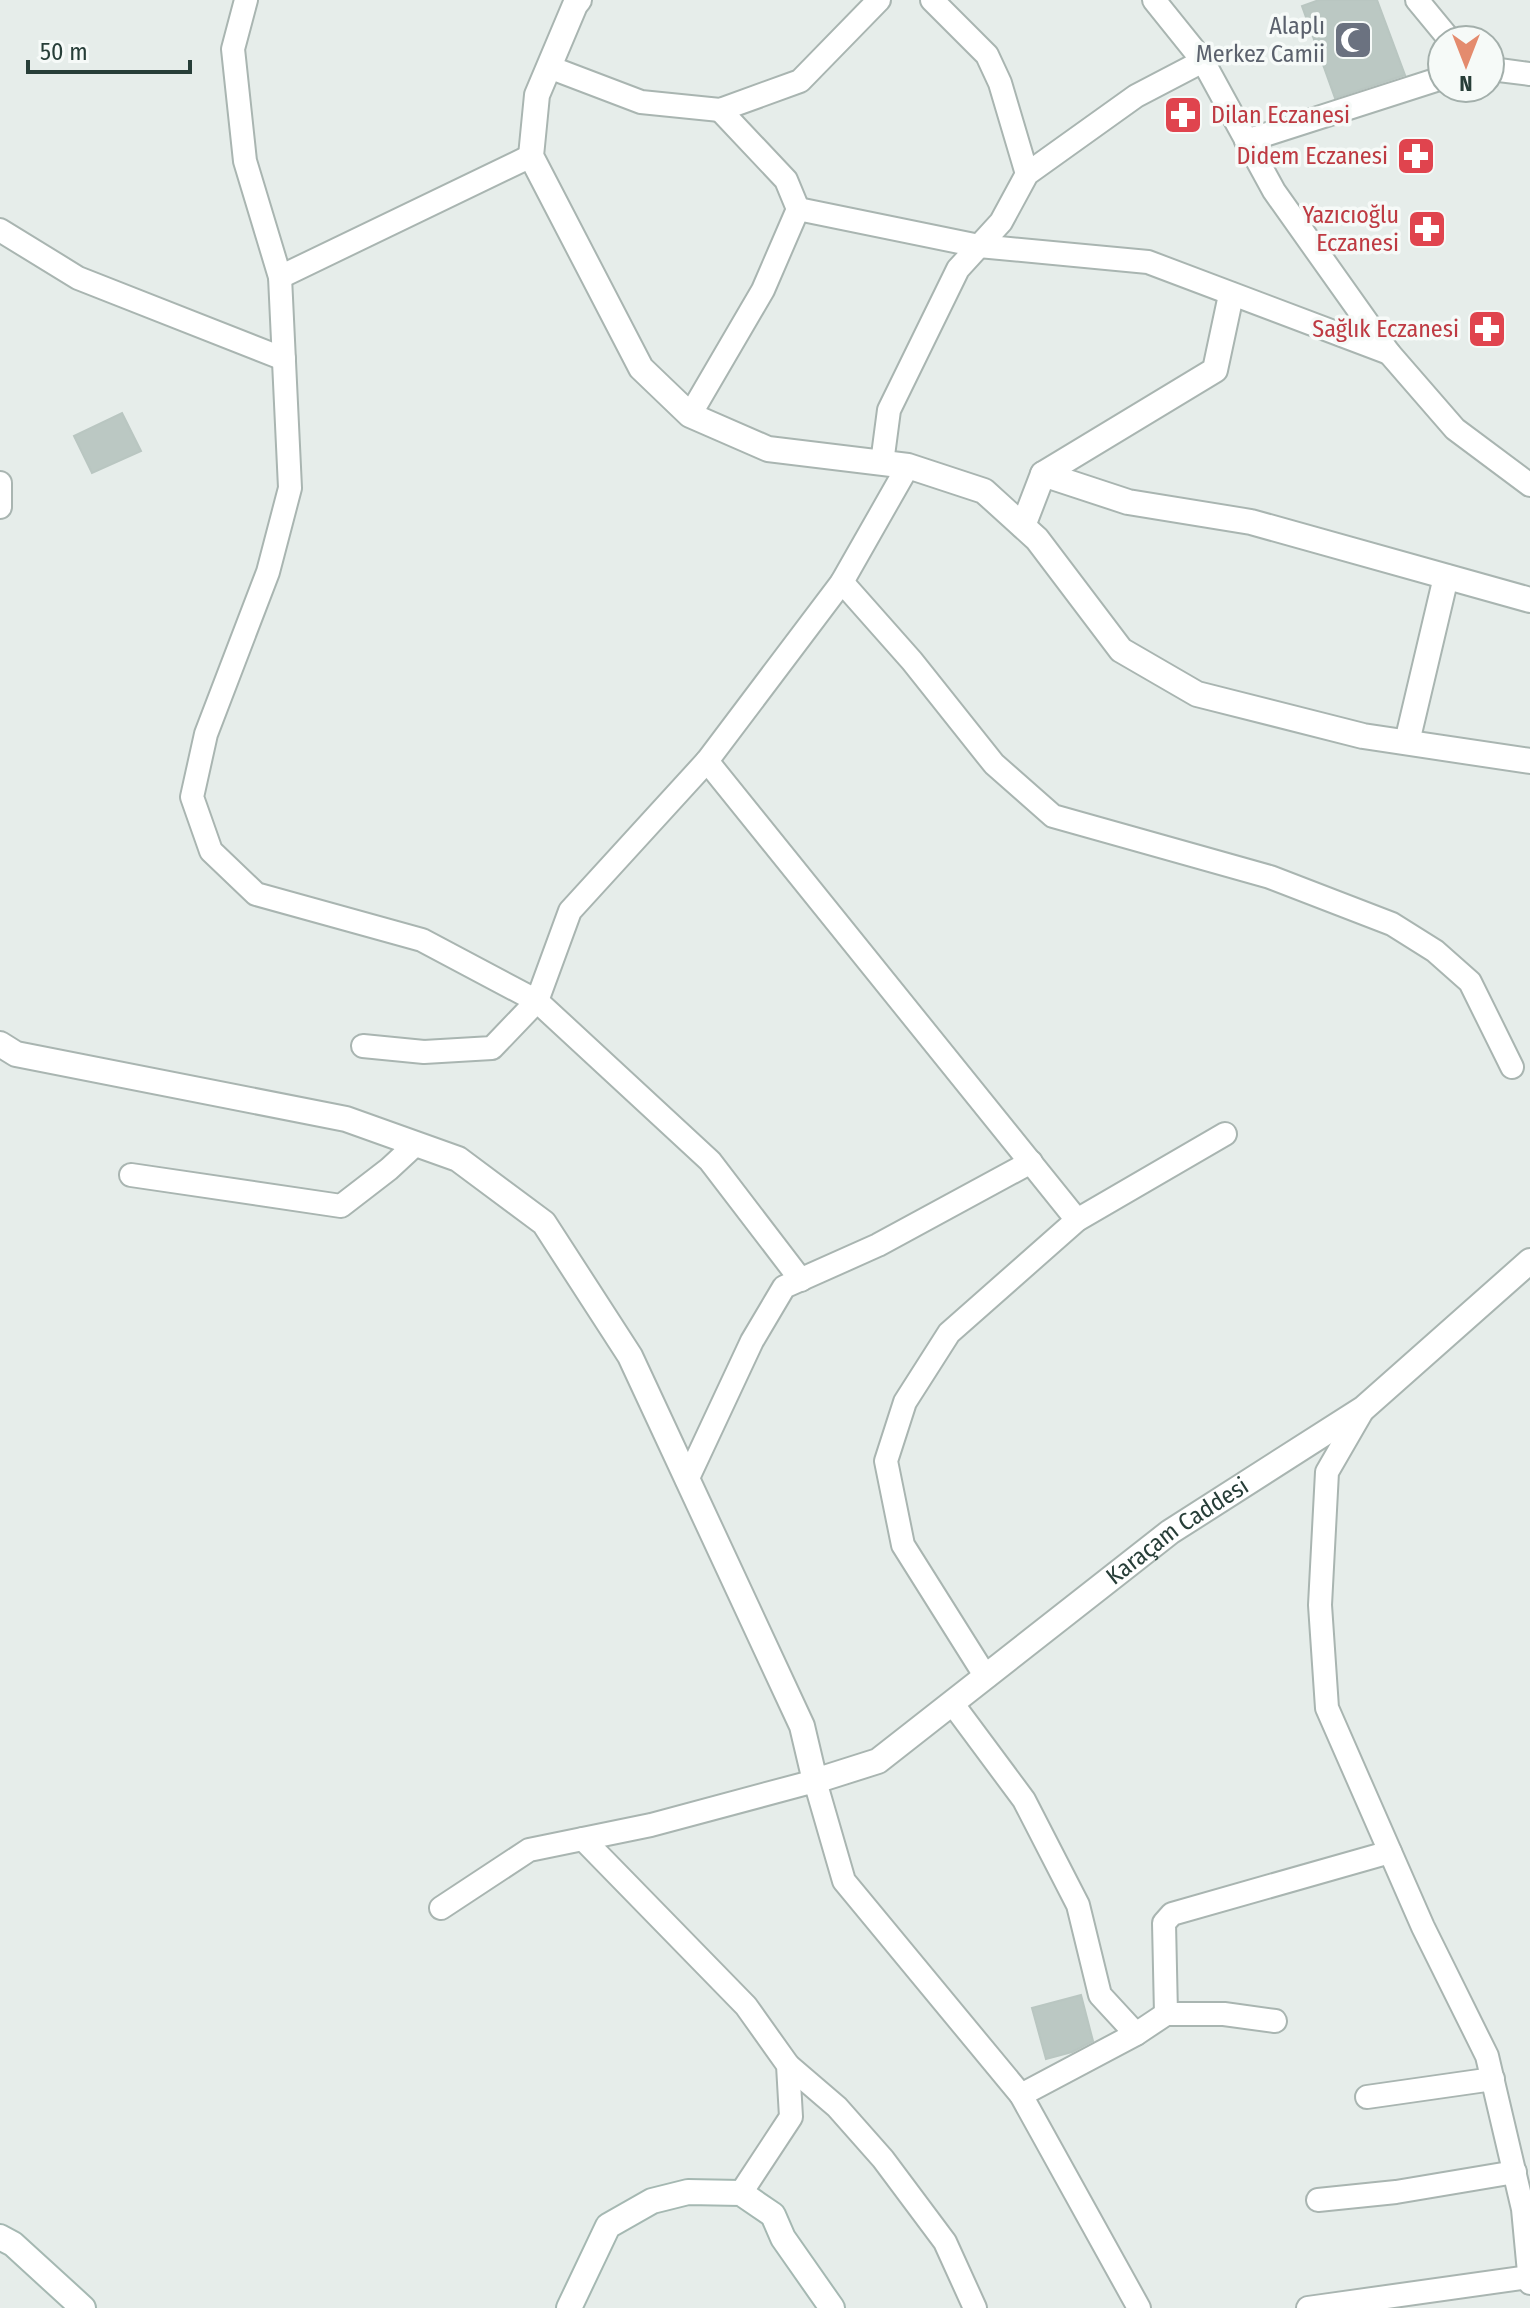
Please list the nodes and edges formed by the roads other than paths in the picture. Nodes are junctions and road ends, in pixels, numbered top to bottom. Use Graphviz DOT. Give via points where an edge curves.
graph roads {
  1 [pos="246,0"];
  2 [pos="579,0"];
  3 [pos="879,0"];
  4 [pos="932,0"];
  5 [pos="1154,0"];
  6 [pos="1417,0"];
  7 [pos="1437,24"];
  8 [pos="1203,61"];
  9 [pos="549,67"];
  10 [pos="1506,71"];
  11 [pos="1530,74"];
  12 [pos="1426,83"];
  13 [pos="720,110"];
  14 [pos="1246,141"];
  15 [pos="531,156"];
  16 [pos="1027,174"];
  17 [pos="798,209"];
  18 [pos="0,230"];
  19 [pos="979,246"];
  20 [pos="280,277"];
  21 [pos="1231,295"];
  22 [pos="1389,353"];
  23 [pos="284,359"];
  24 [pos="690,415"];
  25 [pos="882,463"];
  26 [pos="908,466"];
  27 [pos="1043,474"];
  28 [pos="0,483"];
  29 [pos="1530,485"];
  30 [pos="0,507"];
  31 [pos="1023,526"];
  32 [pos="1446,577"];
  33 [pos="842,582"];
  34 [pos="1530,600"];
  35 [pos="1407,742"];
  36 [pos="707,761"];
  37 [pos="1530,761"];
  38 [pos="537,1001"];
  39 [pos="0,1044"];
  40 [pos="363,1046"];
  41 [pos="1512,1067"];
  42 [pos="1225,1134"];
  43 [pos="416,1144"];
  44 [pos="1031,1162"];
  45 [pos="131,1175"];
  46 [pos="1077,1220"];
  47 [pos="1530,1261"];
  48 [pos="801,1280"];
  49 [pos="1364,1408"];
  50 [pos="687,1480"];
  51 [pos="986,1677"];
  52 [pos="952,1703"];
  53 [pos="815,1781"];
  54 [pos="583,1839"];
  55 [pos="1390,1852"];
  56 [pos="441,1908"];
  57 [pos="1166,2014"];
  58 [pos="1275,2021"];
  59 [pos="1136,2034"];
  60 [pos="788,2065"];
  61 [pos="1493,2079"];
  62 [pos="1021,2095"];
  63 [pos="1367,2097"];
  64 [pos="1515,2172"];
  65 [pos="741,2193"];
  66 [pos="1318,2200"];
  67 [pos="0,2237"];
  68 [pos="1529,2277"];
  69 [pos="1530,2283"];
  70 [pos="83,2308"];
  71 [pos="569,2308"];
  72 [pos="832,2308"];
  73 [pos="975,2308"];
  74 [pos="1137,2308"];
  75 [pos="1308,2308"];
  1 -- 20 [label="street" via="233,49 245,161"];
  2 -- 9 [label="street"];
  3 -- 13 [label="street" via="800,81"];
  4 -- 16 [label="street" via="987,55"];
  5 -- 8 [label="street"];
  6 -- 7 [label="street"];
  8 -- 14 [label="street"];
  8 -- 16 [label="street" via="1136,96"];
  9 -- 13 [label="street" via="641,102"];
  9 -- 15 [label="street" via="537,95"];
  10 -- 11 [label="street"];
  12 -- 14 [label="street"];
  13 -- 17 [label="street" via="786,180"];
  14 -- 22 [label="street" via="1274,191"];
  15 -- 20 [label="street"];
  15 -- 24 [label="street" via="641,368"];
  16 -- 19 [label="street" via="1001,222"];
  17 -- 19 [label="street"];
  17 -- 24 [label="street" via="763,290"];
  18 -- 23 [label="street" via="78,278"];
  19 -- 21 [label="street" via="1148,262"];
  19 -- 25 [label="street" via="958,269 889,410"];
  20 -- 23 [label="street"];
  21 -- 22 [label="street"];
  21 -- 27 [label="street" via="1215,370"];
  22 -- 29 [label="street" via="1455,429"];
  23 -- 38 [label="street" via="290,488 268,572 206,734 192,797 211,851 256,894 422,940"];
  24 -- 25 [label="street" via="768,449"];
  25 -- 26 [label="street"];
  26 -- 31 [label="street" via="984,491"];
  26 -- 33 [label="street"];
  27 -- 31 [label="street"];
  27 -- 32 [label="street" via="1128,502 1251,522"];
  28 -- 30 [label="street"];
  31 -- 35 [label="street" via="1121,650 1197,694"];
  32 -- 34 [label="street"];
  32 -- 35 [label="street"];
  33 -- 36 [label="street"];
  33 -- 41 [label="street" via="994,764 1053,816 1270,877 1392,924 1470,982"];
  35 -- 37 [label="street"];
  36 -- 38 [label="street" via="570,911"];
  36 -- 44 [label="street"];
  38 -- 40 [label="street" via="492,1048 424,1052"];
  38 -- 48 [label="street" via="710,1161"];
  39 -- 43 [label="street" via="16,1054 346,1119"];
  42 -- 46 [label="street"];
  43 -- 45 [label="street" via="341,1206"];
  43 -- 50 [label="street" via="458,1159 544,1223 630,1356"];
  44 -- 46 [label="street"];
  44 -- 48 [label="street" via="878,1245"];
  46 -- 51 [label="street" via="949,1333 905,1402 886,1461 903,1545"];
  47 -- 49 [label="street, Karaçam Caddesi"];
  48 -- 50 [label="street" via="784,1287 752,1341"];
  49 -- 51 [label="street, Karaçam Caddesi" via="1170,1532"];
  49 -- 55 [label="street" via="1327,1472 1320,1605 1327,1708"];
  50 -- 53 [label="street" via="802,1726"];
  51 -- 52 [label="street, Karaçam Caddesi"];
  52 -- 53 [label="street, Karaçam Caddesi" via="878,1761"];
  52 -- 59 [label="street" via="1024,1800 1078,1905 1100,1995"];
  53 -- 54 [label="street"];
  53 -- 62 [label="street" via="844,1881"];
  54 -- 56 [label="street" via="529,1850"];
  54 -- 60 [label="street" via="746,2006"];
  55 -- 57 [label="street" via="1172,1914 1164,1923"];
  55 -- 61 [label="street" via="1487,2056"];
  57 -- 58 [label="street"];
  57 -- 59 [label="street"];
  59 -- 62 [label="street"];
  60 -- 65 [label="street" via="791,2117"];
  60 -- 73 [label="street" via="837,2107 883,2159 945,2242"];
  61 -- 63 [label="street"];
  61 -- 64 [label="street"];
  62 -- 74 [label="street"];
  64 -- 66 [label="street"];
  64 -- 68 [label="street"];
  65 -- 71 [label="street" via="688,2192 652,2201 608,2226"];
  65 -- 72 [label="street" via="773,2215"];
  67 -- 70 [label="street"];
  68 -- 69 [label="street"];
  68 -- 75 [label="street"];
}
